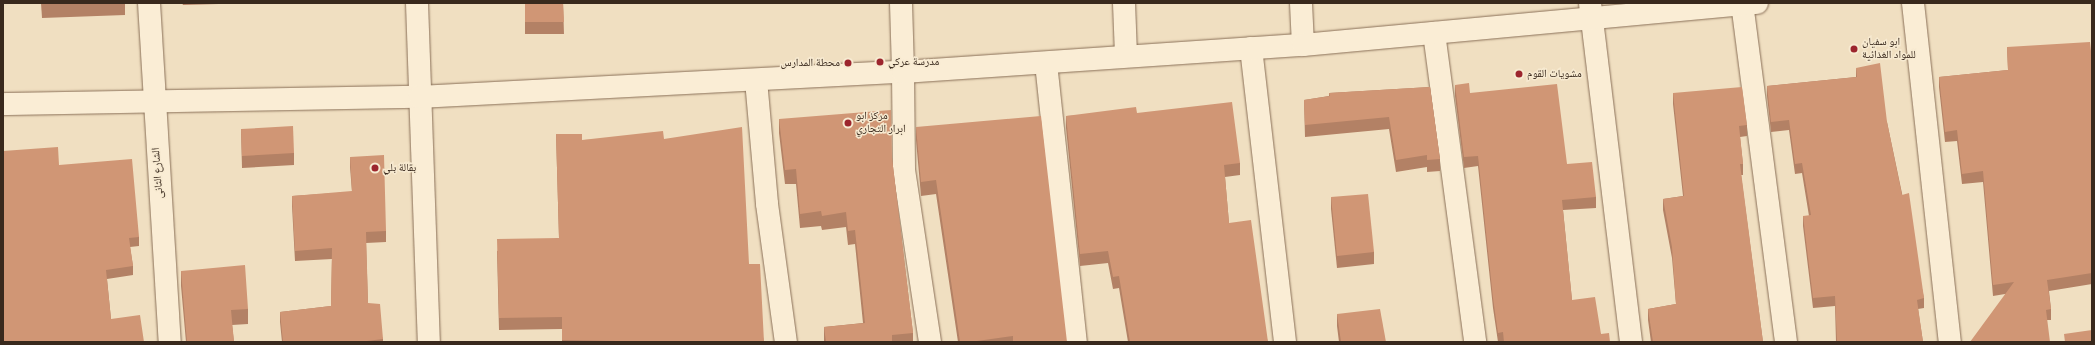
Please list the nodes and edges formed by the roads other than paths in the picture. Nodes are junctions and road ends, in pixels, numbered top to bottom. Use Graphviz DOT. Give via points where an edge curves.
graph roads {
  1 [pos="149,3"];
  2 [pos="417,3"];
  3 [pos="901,3"];
  4 [pos="1124,3"];
  5 [pos="1301,3"];
  6 [pos="1913,3"];
  7 [pos="1747,4"];
  8 [pos="1592,10"];
  9 [pos="1434,33"];
  10 [pos="1303,45"];
  11 [pos="1251,48"];
  12 [pos="1126,56"];
  13 [pos="1046,63"];
  14 [pos="902,72"];
  15 [pos="756,80"];
  16 [pos="420,97"];
  17 [pos="152,100"];
  18 [pos="3,104"];
  19 [pos="170,342"];
  20 [pos="429,342"];
  21 [pos="786,342"];
  22 [pos="930,342"];
  23 [pos="1076,342"];
  24 [pos="1285,342"];
  25 [pos="1474,342"];
  26 [pos="1631,342"];
  27 [pos="1786,342"];
  28 [pos="1950,342"];
  1 -- 17 [label="street, الشارع الثانى"];
  2 -- 16 [label="street"];
  3 -- 14 [label="street"];
  4 -- 12 [label="street"];
  5 -- 10 [label="street"];
  6 -- 28 [label="street"];
  7 -- 8 [label="street"];
  7 -- 27 [label="street"];
  8 -- 9 [label="street"];
  8 -- 26 [label="street"];
  9 -- 10 [label="street"];
  9 -- 25 [label="street"];
  10 -- 11 [label="street"];
  11 -- 12 [label="street"];
  11 -- 24 [label="street"];
  12 -- 13 [label="street"];
  13 -- 14 [label="street"];
  13 -- 23 [label="street"];
  14 -- 15 [label="street"];
  14 -- 22 [label="street" via="904,170"];
  15 -- 16 [label="street"];
  15 -- 21 [label="street" via="767,204"];
  16 -- 17 [label="street"];
  16 -- 20 [label="street"];
  17 -- 18 [label="street"];
  17 -- 19 [label="street, الشارع الثانى"];
}
